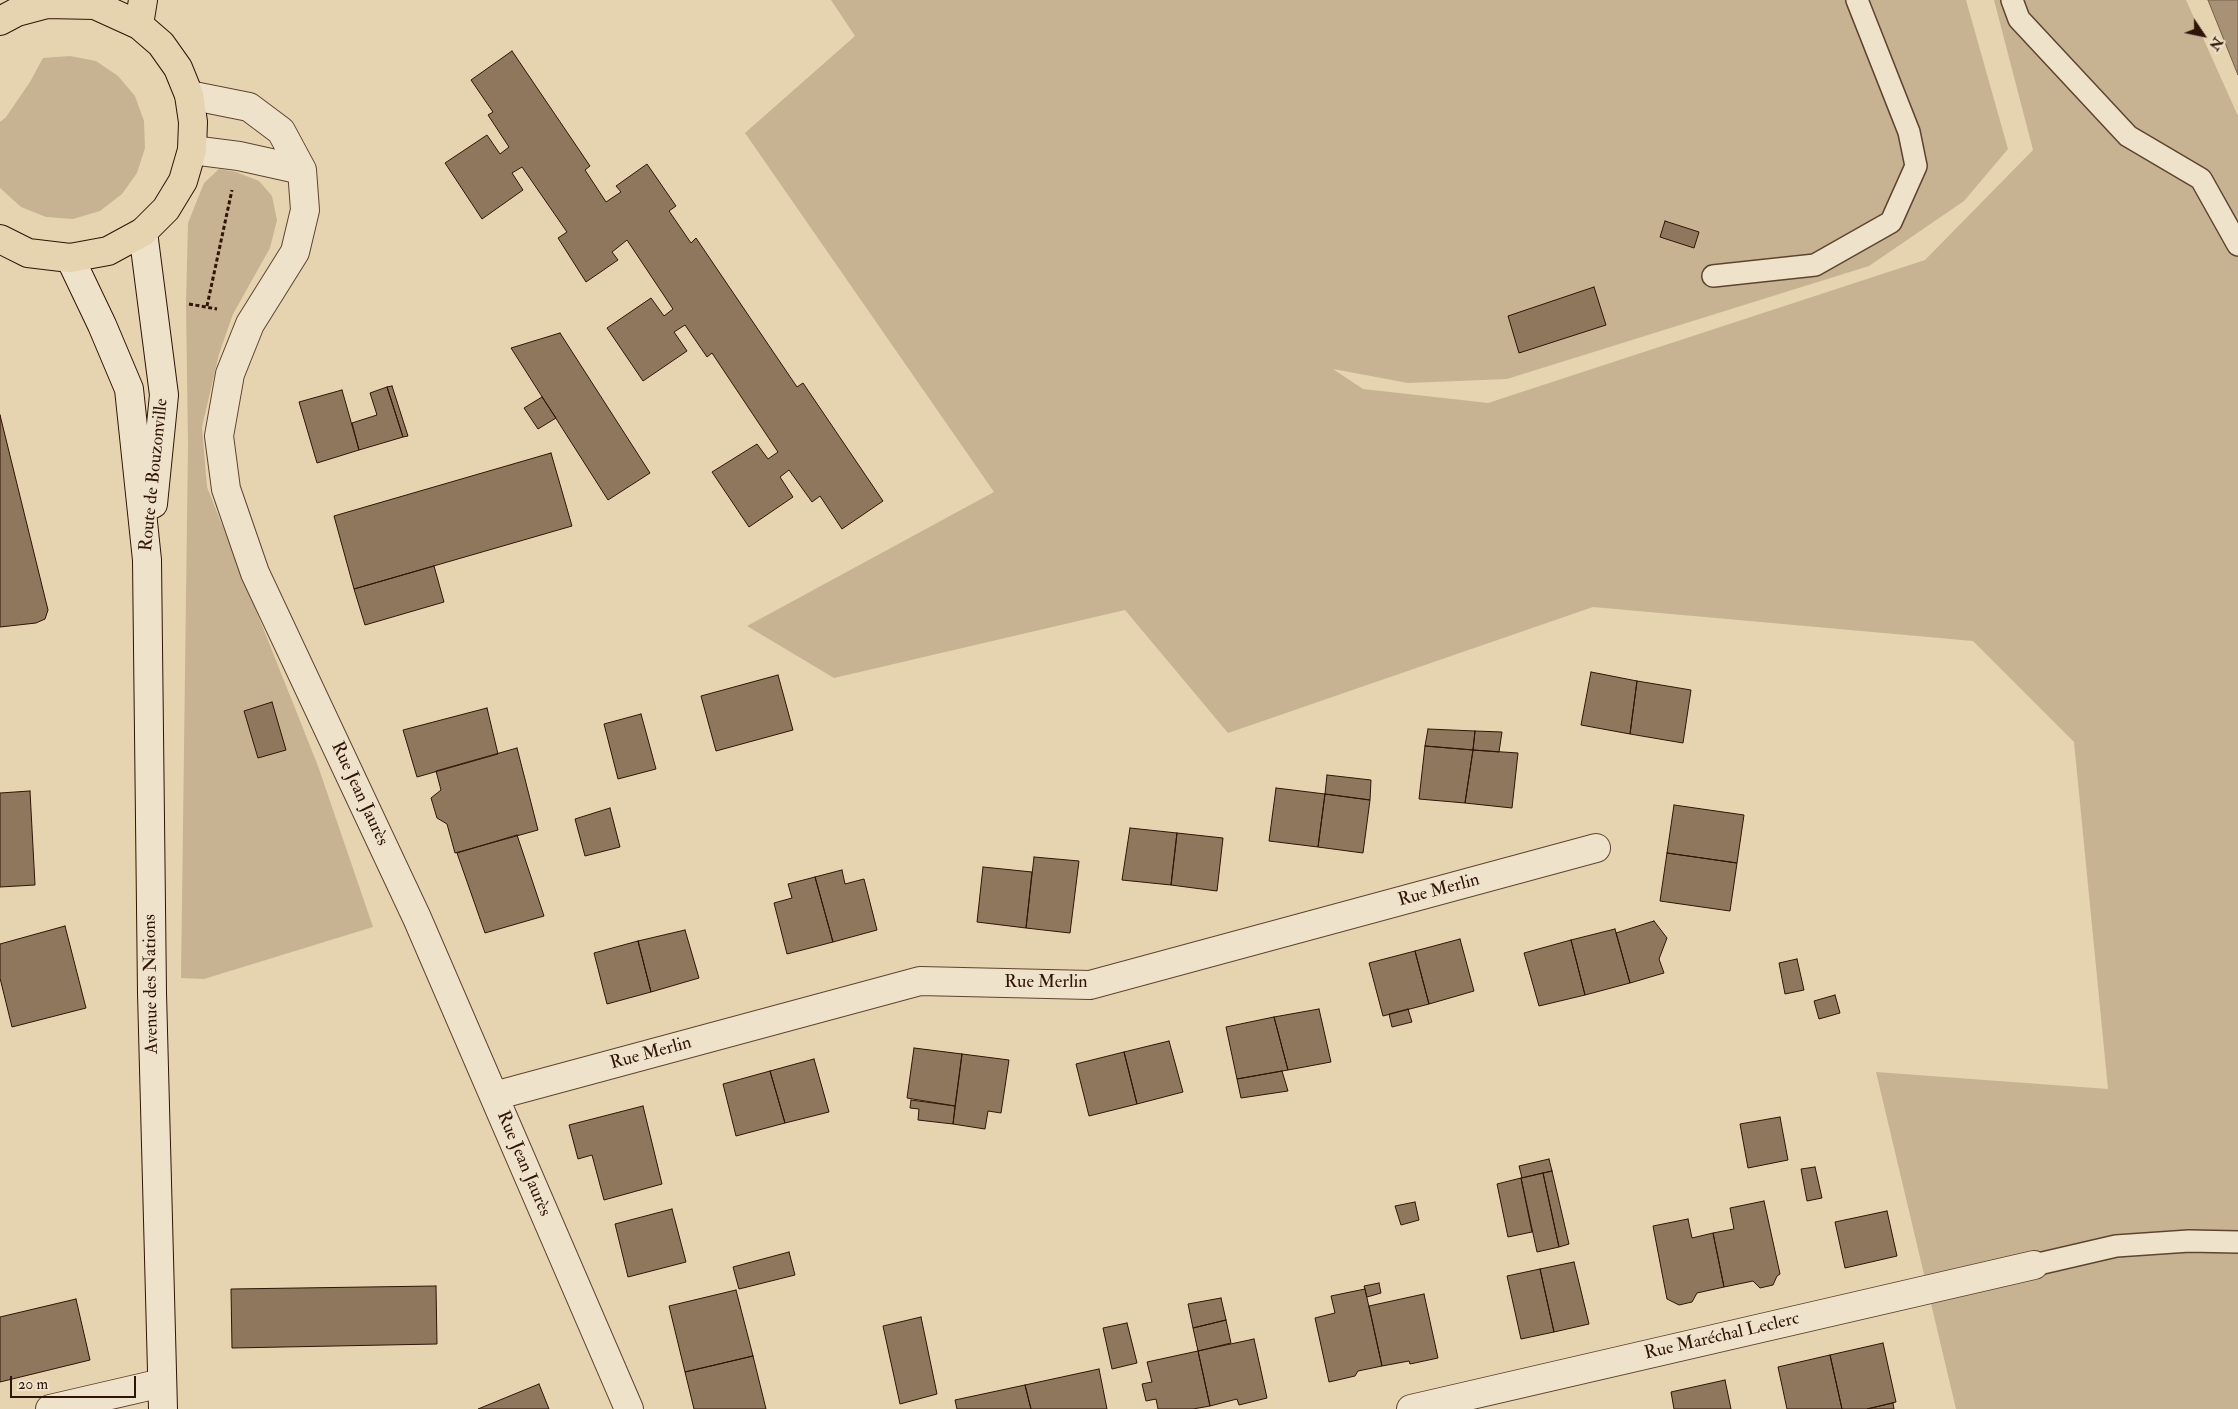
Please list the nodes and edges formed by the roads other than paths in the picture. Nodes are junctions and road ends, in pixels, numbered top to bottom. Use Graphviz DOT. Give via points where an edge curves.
graph roads {
  1 [pos="1857,0"];
  2 [pos="2012,0"];
  3 [pos="48,2"];
  4 [pos="141,12"];
  5 [pos="0,21"];
  6 [pos="189,95"];
  7 [pos="192,150"];
  8 [pos="302,170"];
  9 [pos="143,232"];
  10 [pos="0,239"];
  11 [pos="2238,246"];
  12 [pos="70,258"];
  13 [pos="1713,276"];
  14 [pos="147,560"];
  15 [pos="1596,848"];
  16 [pos="494,1096"];
  17 [pos="2238,1242"];
  18 [pos="2034,1265"];
  19 [pos="162,1396"];
  20 [pos="50,1409"];
  21 [pos="629,1409"];
  22 [pos="1411,1409"];
  1 -- 13 [label="lane" via="1909,132 1916,166 1890,222 1815,265"];
  2 -- 11 [label="lane" via="2019,19 2128,136 2201,179"];
  3 -- 4 [label="main road"];
  3 -- 5 [label="main road"];
  4 -- 6 [label="main road" via="178,68"];
  6 -- 7 [label="main road" via="193,122"];
  6 -- 8 [label="street, Rue Jean Jaurès" via="249,107 281,131"];
  7 -- 8 [label="street"];
  7 -- 9 [label="main road" via="183,182 166,209"];
  8 -- 16 [label="street, Rue Jean Jaurès" via="305,210 295,252 250,324 230,374 219,436 226,489 255,573 417,918"];
  9 -- 12 [label="main road" via="108,251"];
  9 -- 14 [label="street, Route de Bouzonville" via="164,395"];
  10 -- 12 [label="main road" via="28,253"];
  12 -- 14 [label="street, Route de Bouzonville" via="129,389"];
  14 -- 19 [label="street, Avenue des Nations" via="152,992"];
  15 -- 16 [label="street, Rue Merlin" via="1090,985 920,981"];
  16 -- 21 [label="street, Rue Jean Jaurès"];
  17 -- 18 [label="lane" via="2189,1241 2116,1246"];
  18 -- 22 [label="street, Rue Maréchal Leclerc"];
  19 -- 20 [label="street"];
}
